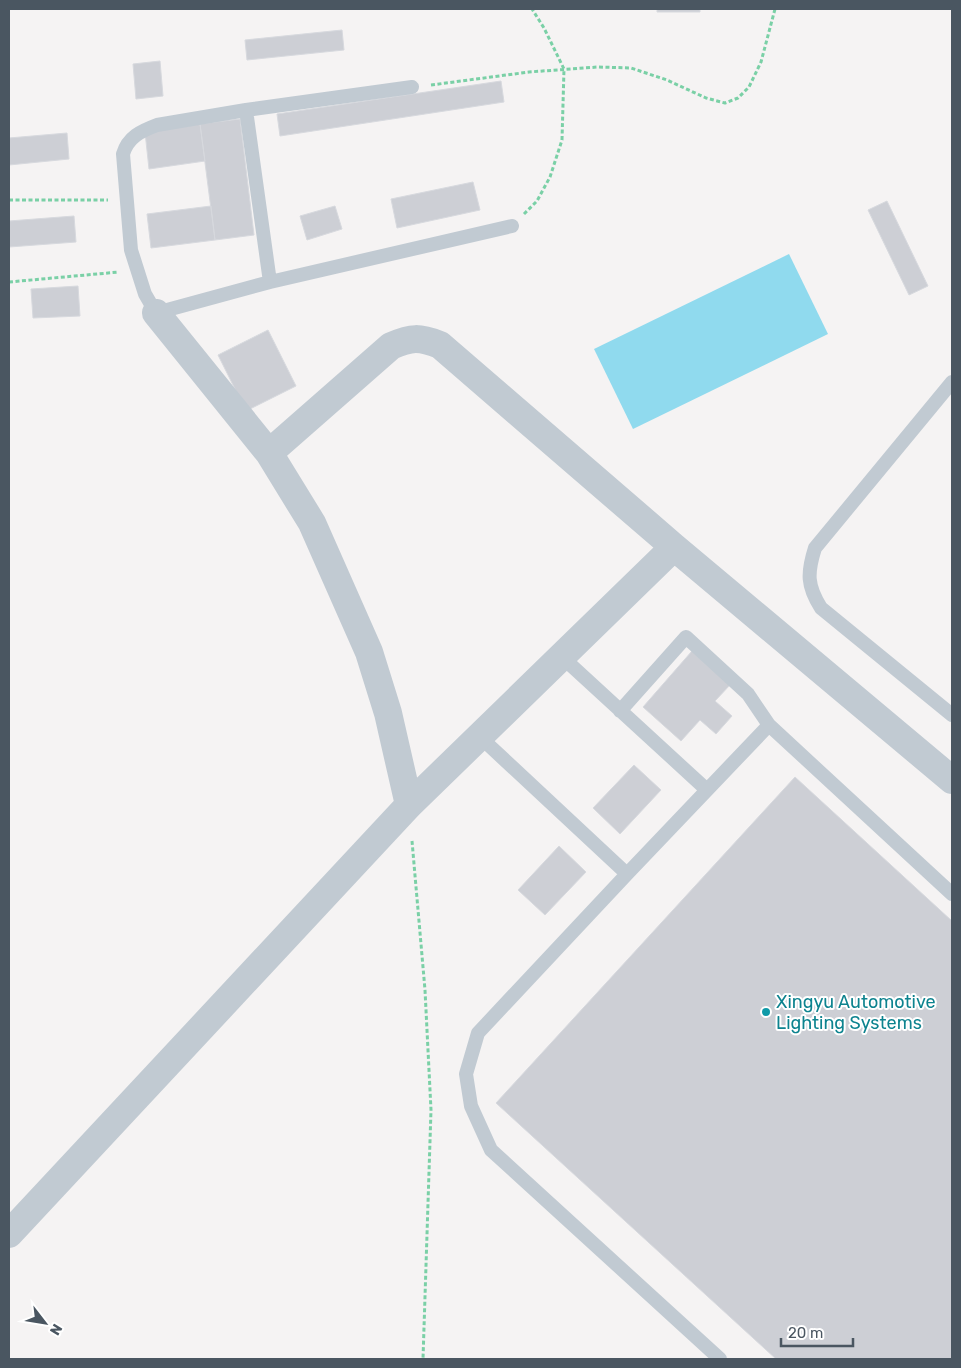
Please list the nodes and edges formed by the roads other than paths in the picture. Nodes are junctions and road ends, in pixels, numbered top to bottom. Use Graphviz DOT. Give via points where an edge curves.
graph roads {
  1 [pos="412,87"];
  2 [pos="246,110"];
  3 [pos="512,226"];
  4 [pos="270,282"];
  5 [pos="156,313"];
  6 [pos="952,382"];
  7 [pos="269,453"];
  8 [pos="674,547"];
  9 [pos="561,656"];
  10 [pos="620,711"];
  11 [pos="952,715"];
  12 [pos="769,726"];
  13 [pos="480,736"];
  14 [pos="952,780"];
  15 [pos="707,790"];
  16 [pos="409,804"];
  17 [pos="627,874"];
  18 [pos="952,894"];
  19 [pos="9,1234"];
  20 [pos="720,1359"];
  1 -- 2 [label="lane"];
  2 -- 4 [label="lane"];
  2 -- 5 [label="lane" via="157,125 144,130 126,145 131,250 145,294"];
  3 -- 4 [label="lane"];
  4 -- 5 [label="lane"];
  5 -- 7 [label="street"];
  6 -- 11 [label="lane" via="815,548 809,580 813,596 821,608"];
  7 -- 8 [label="street" via="391,346 408,339 423,339 440,345"];
  7 -- 16 [label="street" via="312,523 369,652 388,713"];
  8 -- 9 [label="street"];
  8 -- 14 [label="street"];
  9 -- 10 [label="lane"];
  9 -- 13 [label="street"];
  10 -- 12 [label="lane" via="686,638 748,694"];
  10 -- 15 [label="lane"];
  12 -- 15 [label="lane"];
  12 -- 18 [label="lane"];
  13 -- 16 [label="street"];
  13 -- 17 [label="lane"];
  15 -- 17 [label="lane"];
  16 -- 19 [label="street"];
  17 -- 20 [label="lane" via="478,1033 466,1074 471,1106 491,1150"];
}
